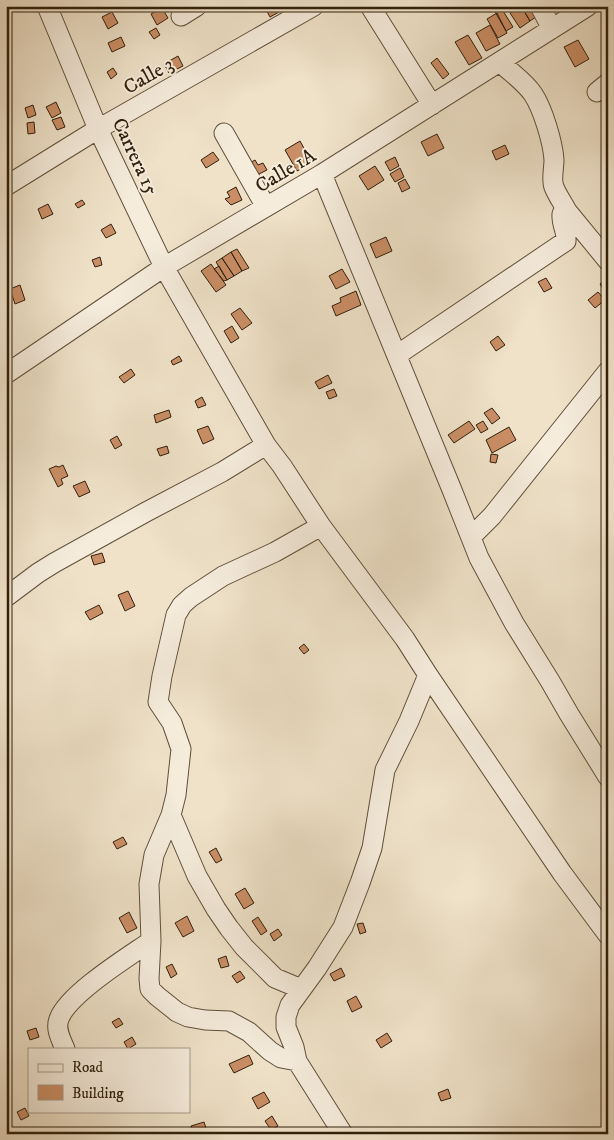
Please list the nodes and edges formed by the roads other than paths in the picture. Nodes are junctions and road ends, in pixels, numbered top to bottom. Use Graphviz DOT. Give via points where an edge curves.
graph roads {
  1 [pos="47,6"];
  2 [pos="314,6"];
  3 [pos="370,6"];
  4 [pos="540,6"];
  5 [pos="588,6"];
  6 [pos="552,29"];
  7 [pos="500,62"];
  8 [pos="432,104"];
  9 [pos="98,129"];
  10 [pos="224,132"];
  11 [pos="322,174"];
  12 [pos="6,186"];
  13 [pos="266,207"];
  14 [pos="567,211"];
  15 [pos="608,261"];
  16 [pos="164,267"];
  17 [pos="397,355"];
  18 [pos="608,371"];
  19 [pos="6,374"];
  20 [pos="266,445"];
  21 [pos="321,526"];
  22 [pos="471,537"];
  23 [pos="6,597"];
  24 [pos="428,675"];
  25 [pos="608,777"];
  26 [pos="171,815"];
  27 [pos="608,935"];
  28 [pos="150,941"];
  29 [pos="302,988"];
  30 [pos="65,1048"];
  31 [pos="297,1061"];
  32 [pos="343,1134"];
  1 -- 9 [label="street, Carrera 15"];
  2 -- 9 [label="street, Calle 3"];
  3 -- 8 [label="street"];
  4 -- 6 [label="street"];
  5 -- 6 [label="street, Calle 1A"];
  6 -- 7 [label="street, Calle 1A"];
  7 -- 8 [label="street, Calle 1A"];
  7 -- 14 [label="street" via="534,95 551,143 553,186"];
  8 -- 11 [label="street, Calle 1A"];
  9 -- 12 [label="street, Calle 3"];
  9 -- 16 [label="street, Carrera 15"];
  10 -- 13 [label="street"];
  11 -- 13 [label="street, Calle 1A"];
  11 -- 17 [label="street"];
  13 -- 16 [label="street, Calle 1A"];
  14 -- 15 [label="street"];
  14 -- 17 [label="street" via="562,214 566,241"];
  16 -- 19 [label="street, Calle 1A"];
  16 -- 20 [label="street, Carrera 15"];
  17 -- 22 [label="street"];
  18 -- 22 [label="street" via="492,516"];
  20 -- 21 [label="street, Carrera 15"];
  20 -- 23 [label="street" via="54,563"];
  21 -- 24 [label="street, Carrera 15"];
  21 -- 26 [label="street" via="212,582 182,605 176,615 158,702 172,723 180,749"];
  22 -- 25 [label="street" via="514,622"];
  24 -- 27 [label="street, Carrera 15" via="562,873"];
  24 -- 29 [label="street" via="385,770 372,848 346,920"];
  26 -- 28 [label="street" via="154,855 149,884"];
  26 -- 29 [label="street" via="197,876 229,928 275,978"];
  28 -- 30 [label="street" via="95,981 64,1009 58,1020 58,1031"];
  28 -- 31 [label="street" via="150,988 157,996 188,1017 229,1021 249,1032 281,1058"];
  29 -- 31 [label="street" via="286,1017"];
  31 -- 32 [label="street"];
}
